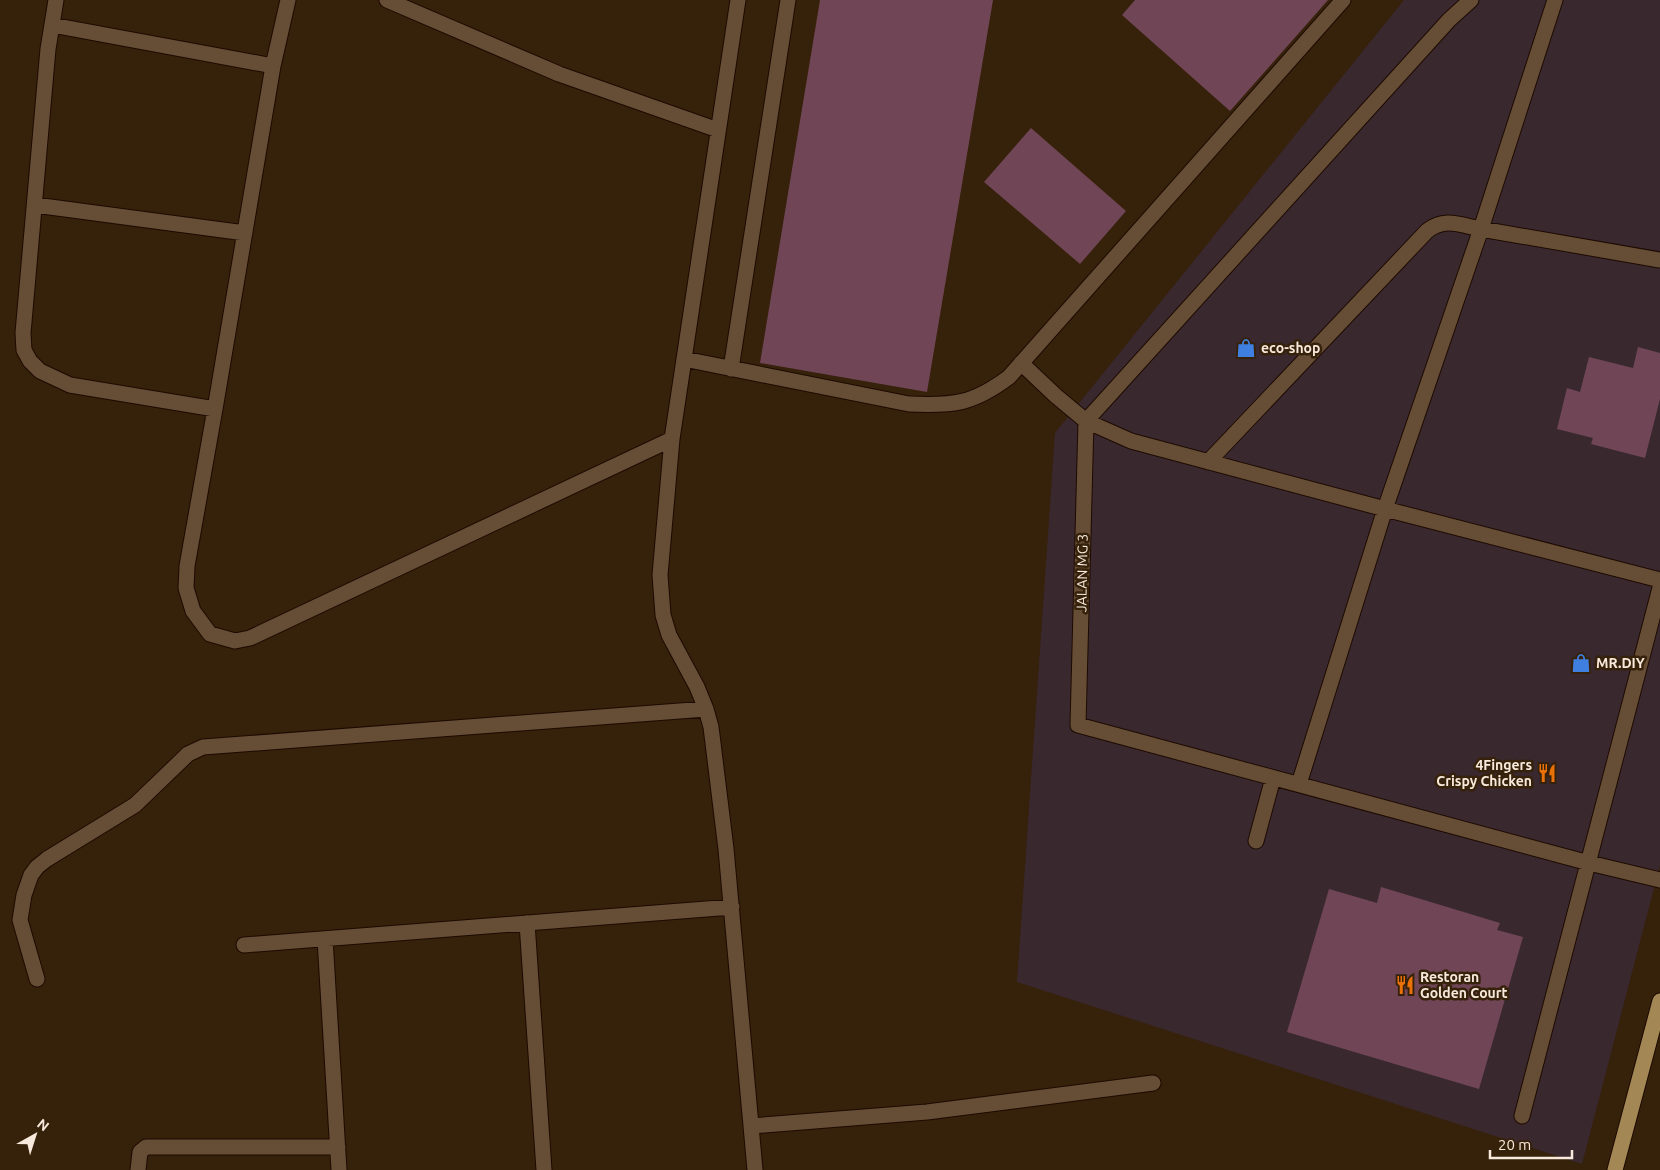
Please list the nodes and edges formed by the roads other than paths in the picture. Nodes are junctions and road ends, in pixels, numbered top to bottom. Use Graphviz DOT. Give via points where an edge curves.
graph roads {
  1 [pos="56,0"];
  2 [pos="288,0"];
  3 [pos="387,0"];
  4 [pos="738,0"];
  5 [pos="788,0"];
  6 [pos="1343,0"];
  7 [pos="1471,0"];
  8 [pos="1556,0"];
  9 [pos="52,25"];
  10 [pos="273,66"];
  11 [pos="718,130"];
  12 [pos="35,205"];
  13 [pos="1481,229"];
  14 [pos="245,233"];
  15 [pos="1660,260"];
  16 [pos="684,359"];
  17 [pos="1021,363"];
  18 [pos="731,369"];
  19 [pos="215,409"];
  20 [pos="1086,422"];
  21 [pos="672,439"];
  22 [pos="1208,462"];
  23 [pos="1385,509"];
  24 [pos="1660,580"];
  25 [pos="1660,588"];
  26 [pos="706,709"];
  27 [pos="1274,778"];
  28 [pos="1299,784"];
  29 [pos="1256,841"];
  30 [pos="1589,863"];
  31 [pos="1660,880"];
  32 [pos="732,907"];
  33 [pos="527,923"];
  34 [pos="325,939"];
  35 [pos="244,945"];
  36 [pos="37,980"];
  37 [pos="1660,1002"];
  38 [pos="1153,1082"];
  39 [pos="1522,1116"];
  40 [pos="751,1126"];
  41 [pos="338,1147"];
  42 [pos="138,1170"];
  43 [pos="339,1170"];
  44 [pos="544,1170"];
  45 [pos="755,1170"];
  46 [pos="1615,1170"];
  1 -- 9 [label="street"];
  2 -- 10 [label="street"];
  3 -- 11 [label="street" via="559,74"];
  4 -- 11 [label="street"];
  5 -- 18 [label="street"];
  6 -- 17 [label="street"];
  7 -- 20 [label="street"];
  8 -- 13 [label="street"];
  9 -- 10 [label="street"];
  9 -- 12 [label="street"];
  10 -- 14 [label="street"];
  11 -- 16 [label="street"];
  12 -- 14 [label="street"];
  12 -- 19 [label="street" via="22,333 24,350 30,361 40,371 70,385"];
  13 -- 15 [label="street"];
  13 -- 22 [label="street" via="1446,222 1427,231"];
  13 -- 23 [label="street"];
  14 -- 19 [label="street"];
  16 -- 18 [label="street"];
  16 -- 21 [label="street"];
  17 -- 18 [label="street" via="991,391 970,400 940,405 909,404"];
  17 -- 20 [label="street"];
  19 -- 21 [label="street" via="187,566 186,588 193,611 210,634 235,641 250,638"];
  20 -- 22 [label="street" via="1131,441"];
  20 -- 27 [label="street, JALAN MG 3" via="1078,724"];
  21 -- 26 [label="street" via="660,575 663,615 669,635 698,687"];
  22 -- 23 [label="street"];
  23 -- 24 [label="street"];
  23 -- 28 [label="street"];
  25 -- 30 [label="street"];
  26 -- 32 [label="street"];
  26 -- 36 [label="street" via="194,750 135,805 47,858 31,875 20,920"];
  27 -- 28 [label="street"];
  27 -- 29 [label="street"];
  28 -- 30 [label="street"];
  30 -- 31 [label="street"];
  30 -- 39 [label="street"];
  32 -- 33 [label="street"];
  32 -- 40 [label="street"];
  33 -- 34 [label="street"];
  33 -- 44 [label="street"];
  34 -- 35 [label="street"];
  34 -- 41 [label="street"];
  37 -- 46 [label="main road"];
  38 -- 40 [label="street" via="927,1112"];
  40 -- 45 [label="street"];
  41 -- 42 [label="street" via="146,1147 140,1152"];
  41 -- 43 [label="street"];
}
